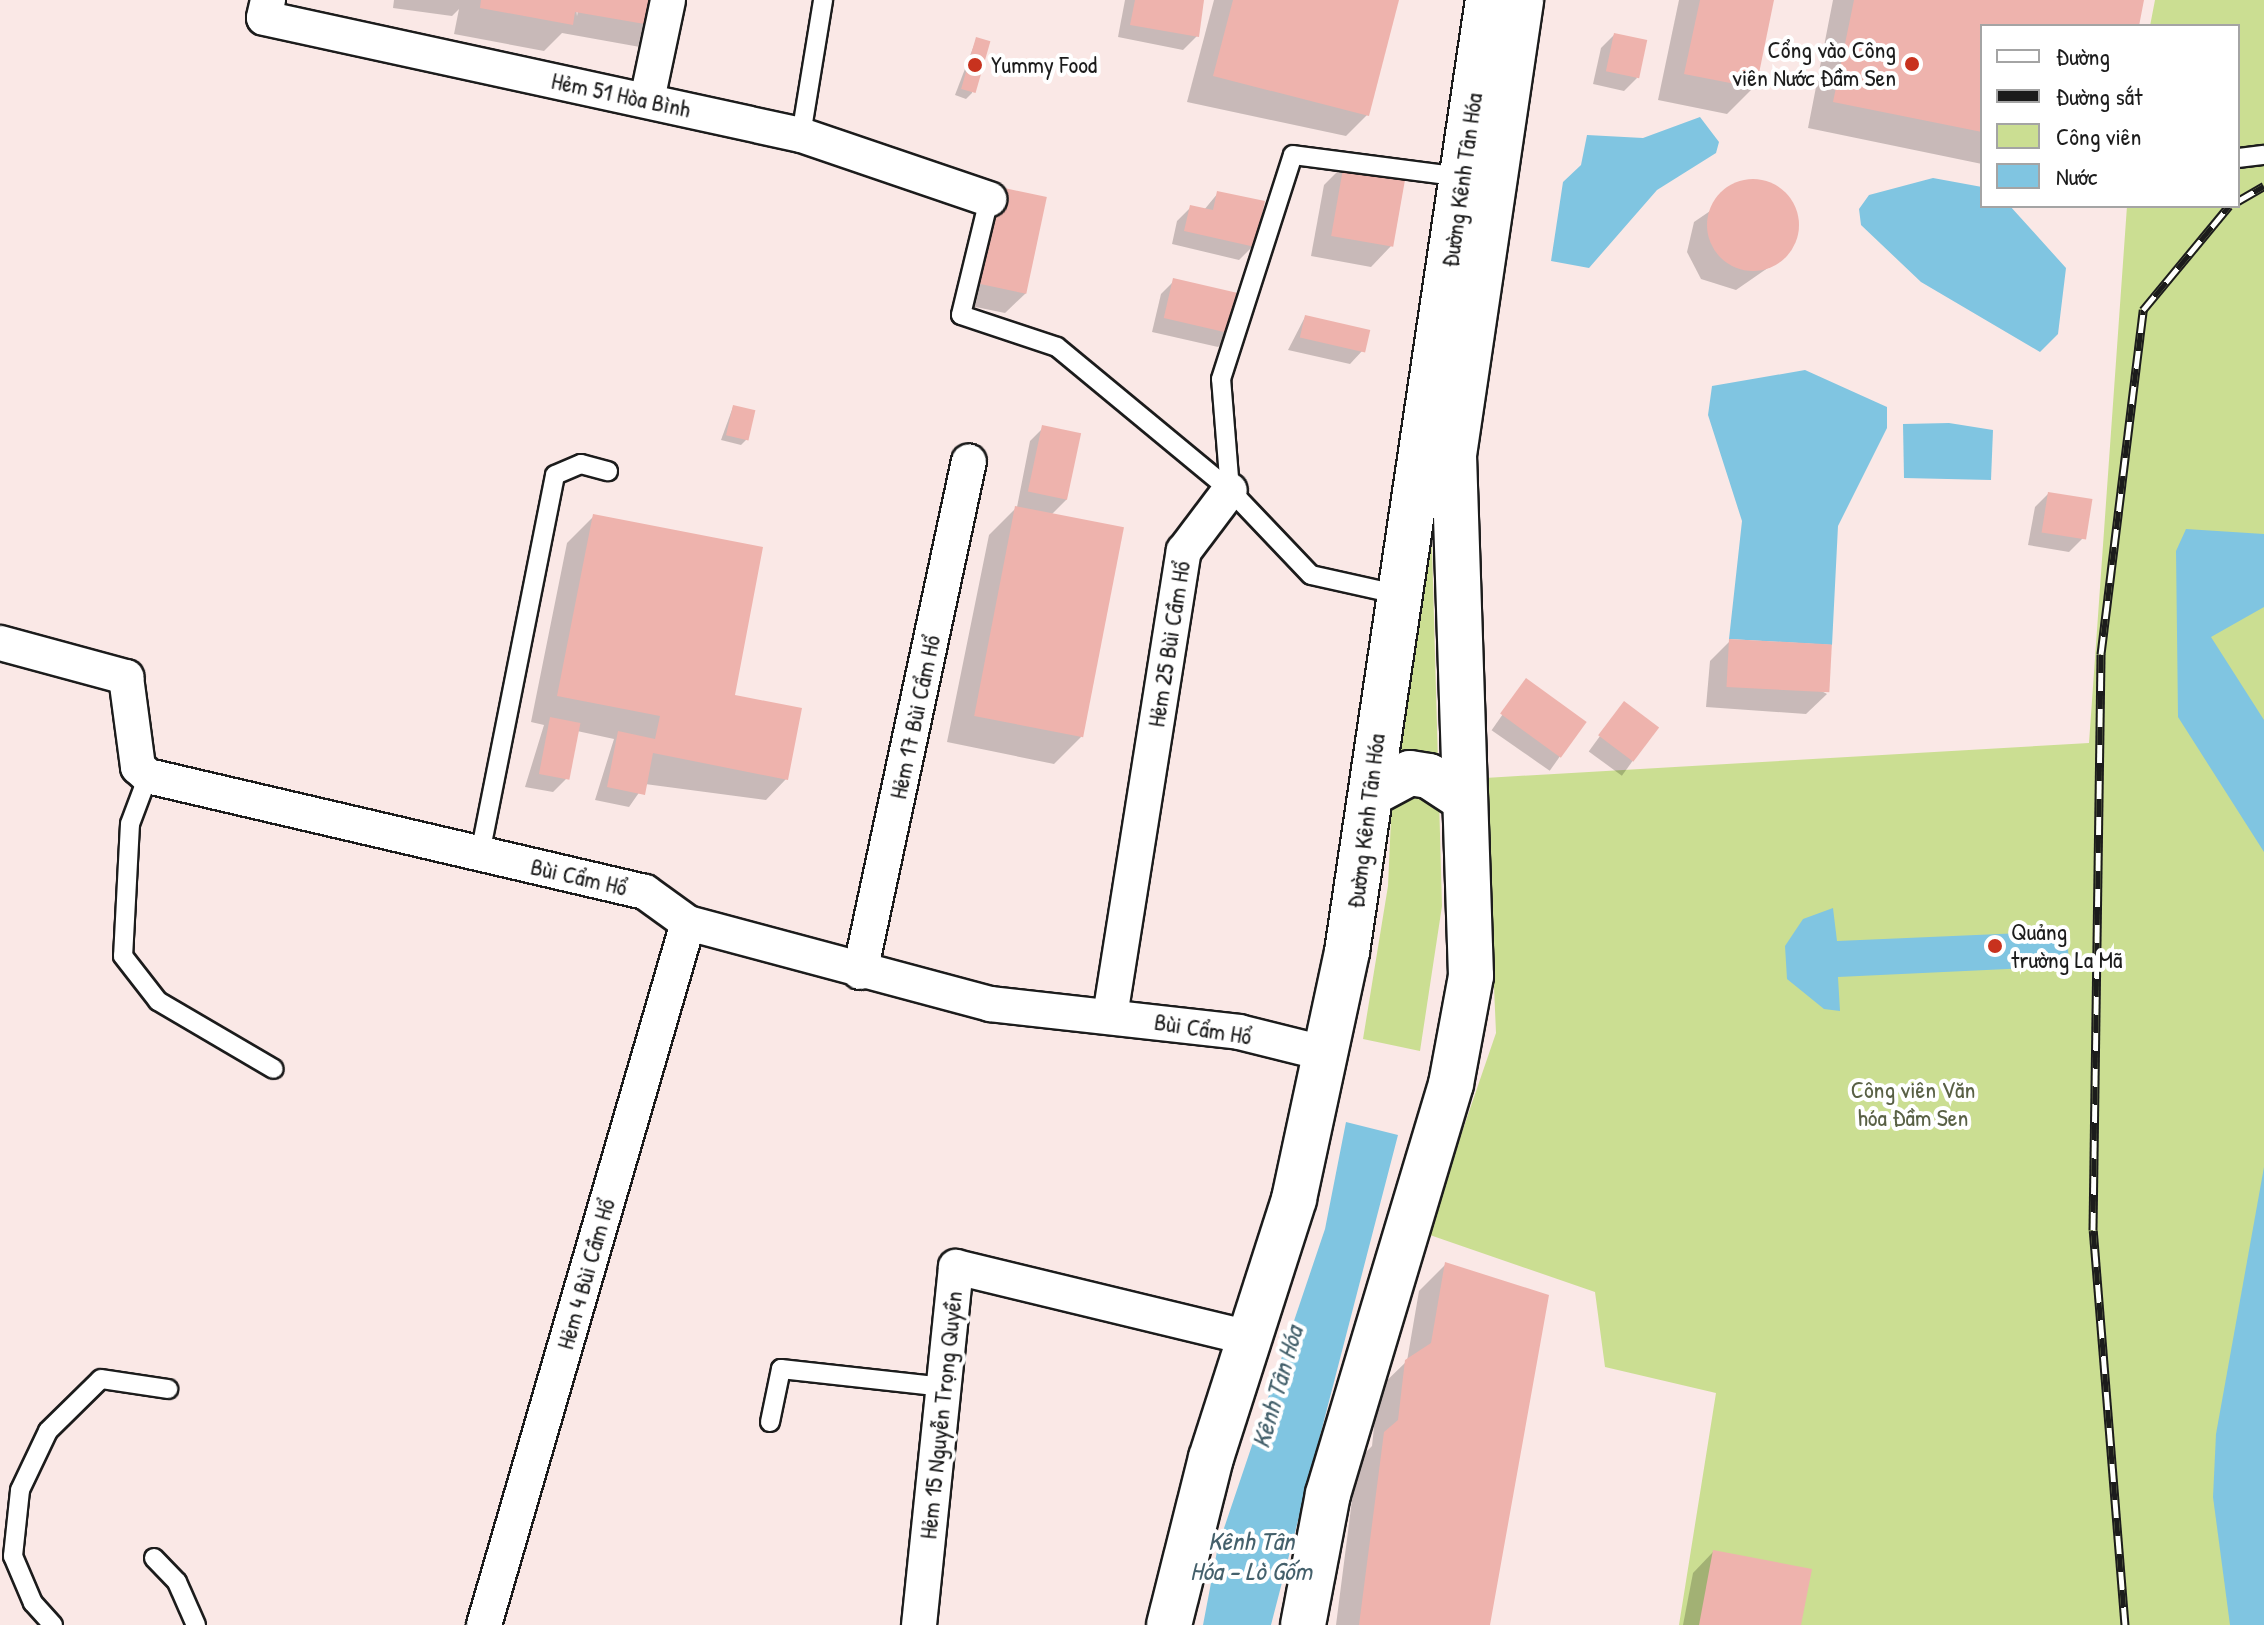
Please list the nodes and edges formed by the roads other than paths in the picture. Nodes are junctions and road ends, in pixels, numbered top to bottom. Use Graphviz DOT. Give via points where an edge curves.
graph roads {
  1 [pos="268,0"];
  2 [pos="668,0"];
  3 [pos="823,0"];
  4 [pos="1488,0"];
  5 [pos="1521,0"];
  6 [pos="647,100"];
  7 [pos="801,135"];
  8 [pos="2264,155"];
  9 [pos="2240,158"];
  10 [pos="1462,177"];
  11 [pos="989,199"];
  12 [pos="969,461"];
  13 [pos="608,471"];
  14 [pos="1230,490"];
  15 [pos="1401,595"];
  16 [pos="0,643"];
  17 [pos="148,776"];
  18 [pos="1371,794"];
  19 [pos="1464,799"];
  20 [pos="480,854"];
  21 [pos="688,923"];
  22 [pos="860,972"];
  23 [pos="1110,1016"];
  24 [pos="1327,1054"];
  25 [pos="274,1069"];
  26 [pos="1250,1338"];
  27 [pos="944,1387"];
  28 [pos="168,1389"];
  29 [pos="770,1422"];
  30 [pos="154,1558"];
  31 [pos="53,1625"];
  32 [pos="196,1625"];
  33 [pos="484,1625"];
  34 [pos="919,1625"];
  35 [pos="1169,1625"];
  36 [pos="1303,1625"];
  1 -- 6 [label="street, Hẻm 51 Hòa Bình" via="264,18"];
  2 -- 6 [label="street"];
  3 -- 7 [label="lane"];
  4 -- 10 [label="street, Đường Kênh Tân Hóa"];
  5 -- 19 [label="street, Đường Kênh Tân Hóa" via="1454,455"];
  6 -- 7 [label="street, Hẻm 51 Hòa Bình"];
  7 -- 11 [label="street, Hẻm 51 Hòa Bình"];
  8 -- 9 [label="lane"];
  10 -- 14 [label="lane" via="1293,155 1221,379"];
  10 -- 15 [label="street, Đường Kênh Tân Hóa"];
  11 -- 14 [label="lane" via="961,315 1057,347"];
  12 -- 22 [label="street, Hẻm 17 Bùi Cẩm Hổ"];
  13 -- 20 [label="lane" via="581,464 555,475"];
  14 -- 15 [label="lane" via="1311,575"];
  14 -- 23 [label="street, Hẻm 25 Bùi Cầm Hổ" via="1184,551"];
  15 -- 18 [label="street, Đường Kênh Tân Hóa"];
  16 -- 17 [label="street" via="126,677 138,767"];
  17 -- 20 [label="street, Bùi Cẩm Hổ"];
  17 -- 25 [label="lane" via="130,824 123,956 158,1001"];
  18 -- 19 [label="street" via="1410,773 1439,780"];
  18 -- 24 [label="street, Đường Kênh Tân Hóa"];
  19 -- 36 [label="street, Đường Kênh Tân Hóa" via="1471,976 1451,1084 1328,1494"];
  20 -- 21 [label="street, Bùi Cẩm Hổ" via="645,892"];
  21 -- 22 [label="street, Bùi Cẩm Hổ"];
  21 -- 33 [label="street, Hẻm 4 Bùi Cầm Hổ"];
  22 -- 23 [label="street, Bùi Cẩm Hổ" via="990,1004"];
  23 -- 24 [label="street, Bùi Cẩm Hổ" via="1239,1032"];
  24 -- 26 [label="street, Đường Kênh Tân Hóa" via="1294,1199"];
  26 -- 27 [label="street, Hẻm 15 Nguyễn Trọng Quyền" via="956,1267"];
  26 -- 35 [label="street, Đường Kênh Tân Hóa"];
  27 -- 29 [label="lane" via="781,1369"];
  27 -- 34 [label="street, Hẻm 15 Nguyễn Trọng Quyền"];
  28 -- 31 [label="lane" via="101,1379 48,1431 20,1490 13,1556 33,1603"];
  30 -- 32 [label="lane" via="177,1582"];
}
